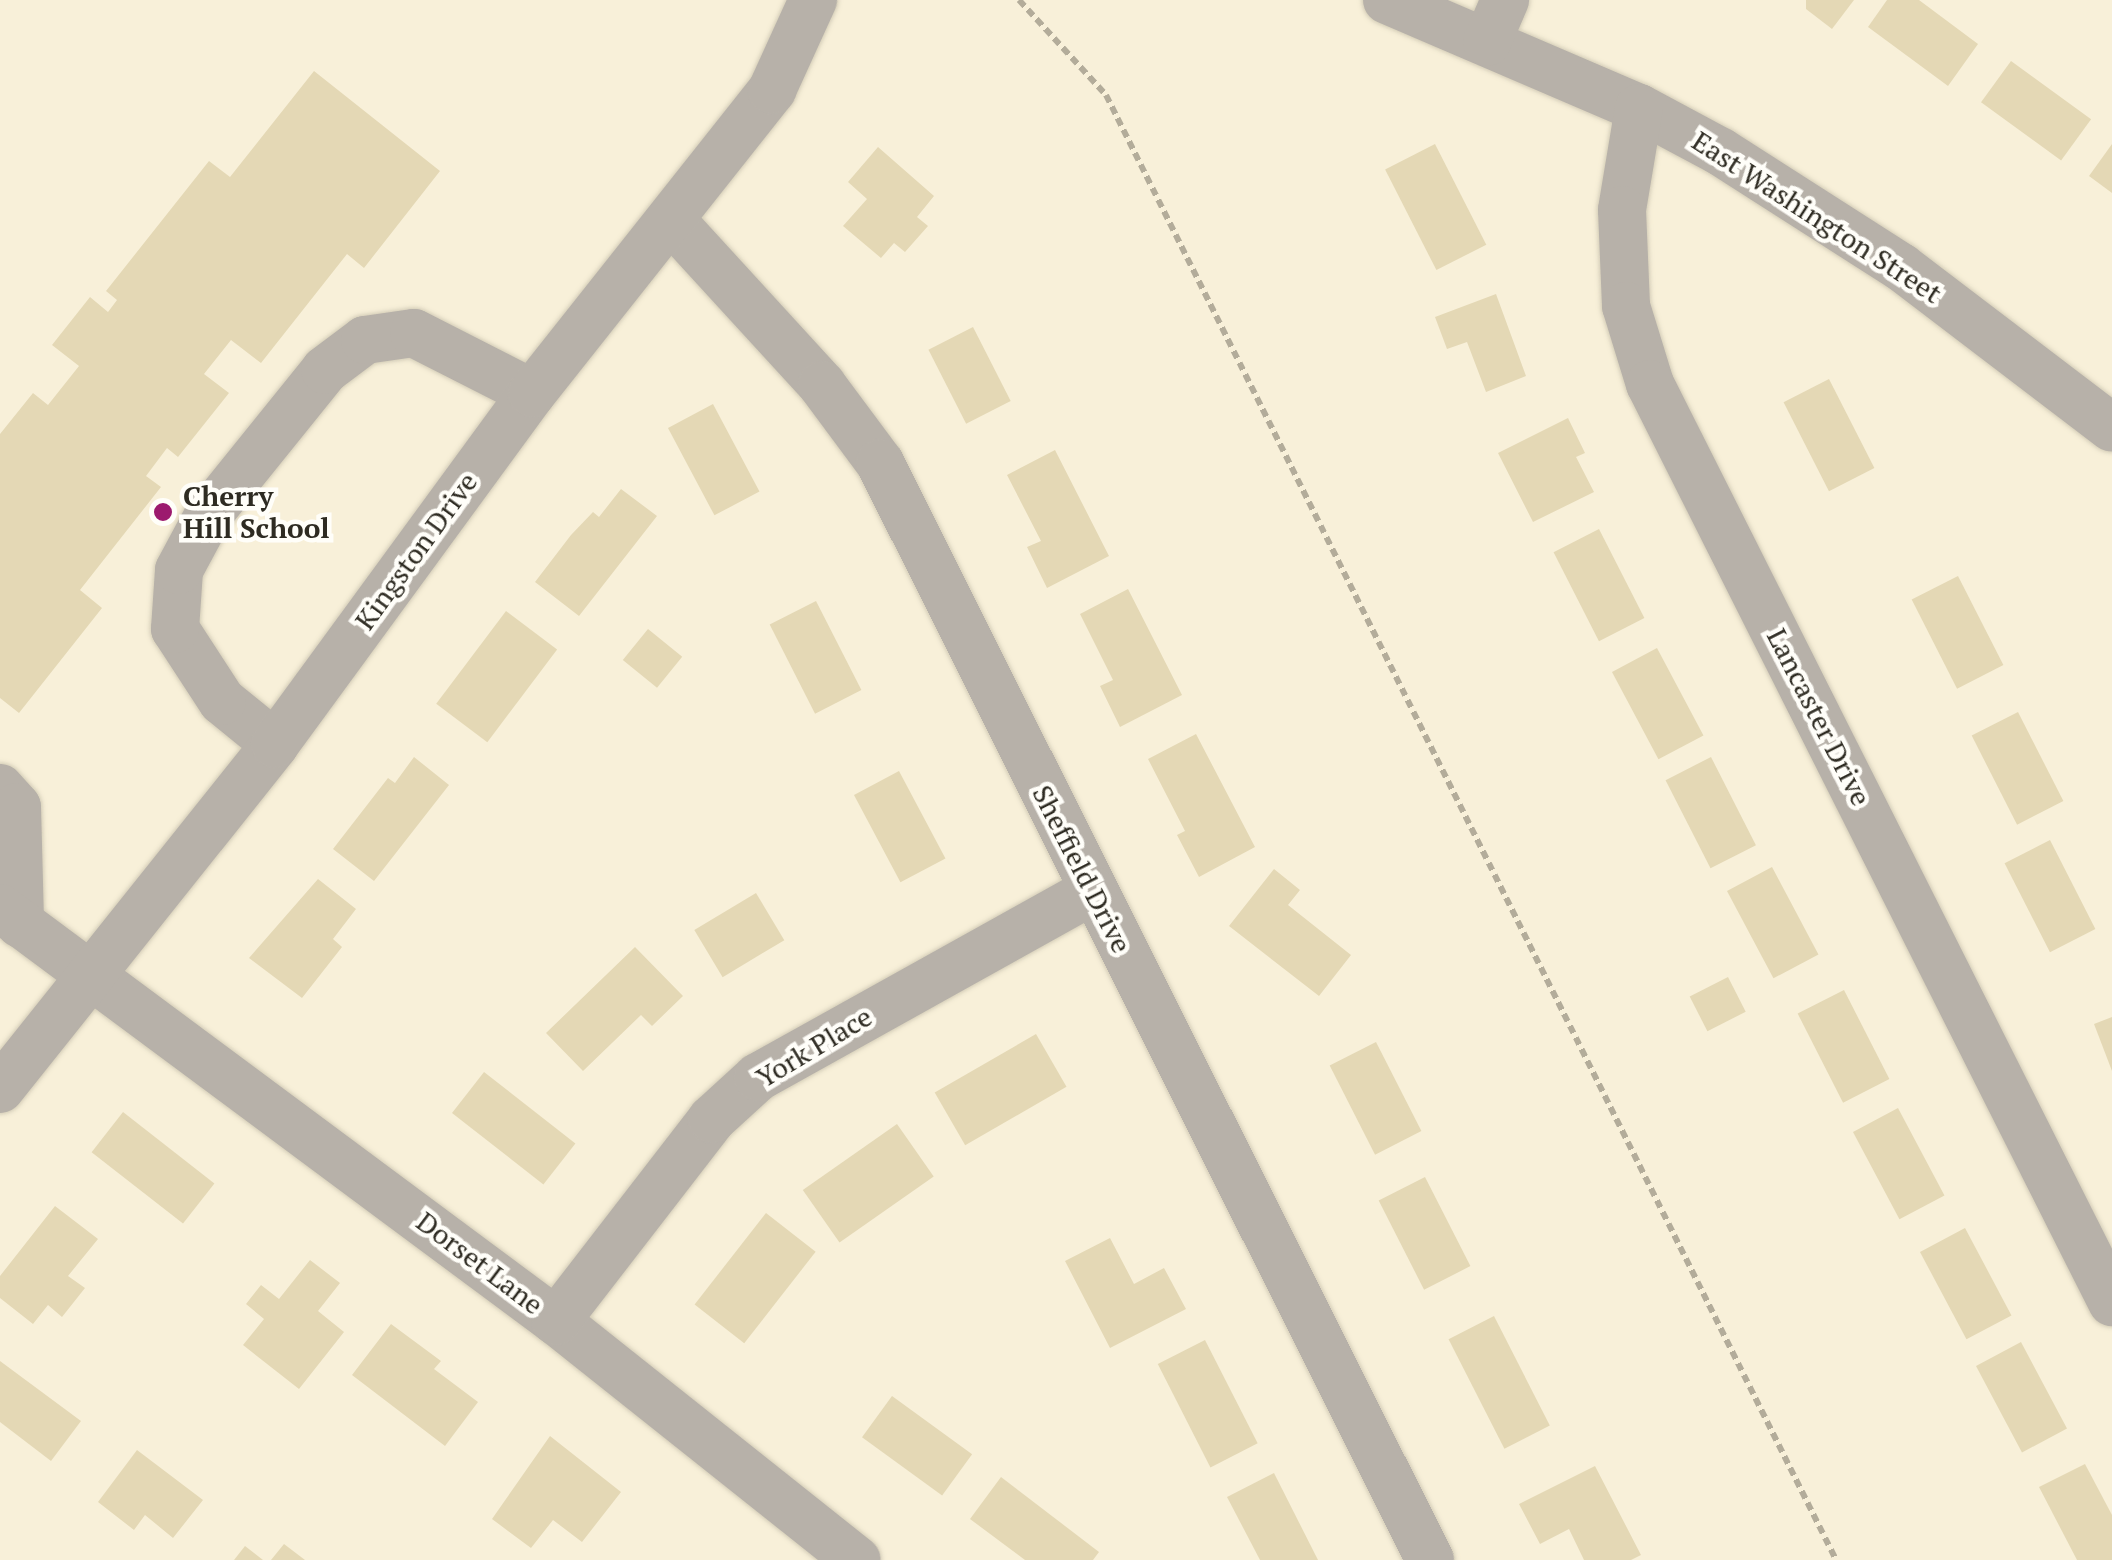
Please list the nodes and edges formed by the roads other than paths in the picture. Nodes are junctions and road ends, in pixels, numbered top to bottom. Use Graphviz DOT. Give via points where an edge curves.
graph roads {
  1 [pos="812,0"];
  2 [pos="1387,0"];
  3 [pos="1496,21"];
  4 [pos="1639,108"];
  5 [pos="671,220"];
  6 [pos="532,393"];
  7 [pos="2112,428"];
  8 [pos="275,744"];
  9 [pos="0,788"];
  10 [pos="1092,891"];
  11 [pos="10,916"];
  12 [pos="97,974"];
  13 [pos="0,1089"];
  14 [pos="2112,1302"];
  15 [pos="556,1321"];
  16 [pos="857,1560"];
  17 [pos="1430,1560"];
  1 -- 5 [label="street, Kingston Drive" via="772,90"];
  2 -- 3 [label="street, East Washington Street"];
  3 -- 4 [label="street, East Washington Street"];
  4 -- 7 [label="street, East Washington Street" via="1826,217"];
  4 -- 14 [label="street, Lancaster Drive" via="1623,230 1626,306 1650,384"];
  5 -- 6 [label="street, Kingston Drive"];
  5 -- 10 [label="street, Sheffield Drive" via="822,385 880,463"];
  6 -- 8 [label="street, Kingston Drive"];
  6 -- 8 [label="street" via="414,333 365,340 325,370 209,514 179,570 175,628 222,700"];
  8 -- 12 [label="street, Kingston Drive"];
  9 -- 11 [label="street" via="17,807"];
  10 -- 15 [label="street, York Place" via="758,1077 712,1119"];
  10 -- 17 [label="street, Sheffield Drive"];
  11 -- 12 [label="street, Dorset Lane"];
  12 -- 13 [label="street, Kingston Drive" via="68,1000"];
  12 -- 15 [label="street, Dorset Lane"];
  15 -- 16 [label="street, Dorset Lane"];
}
